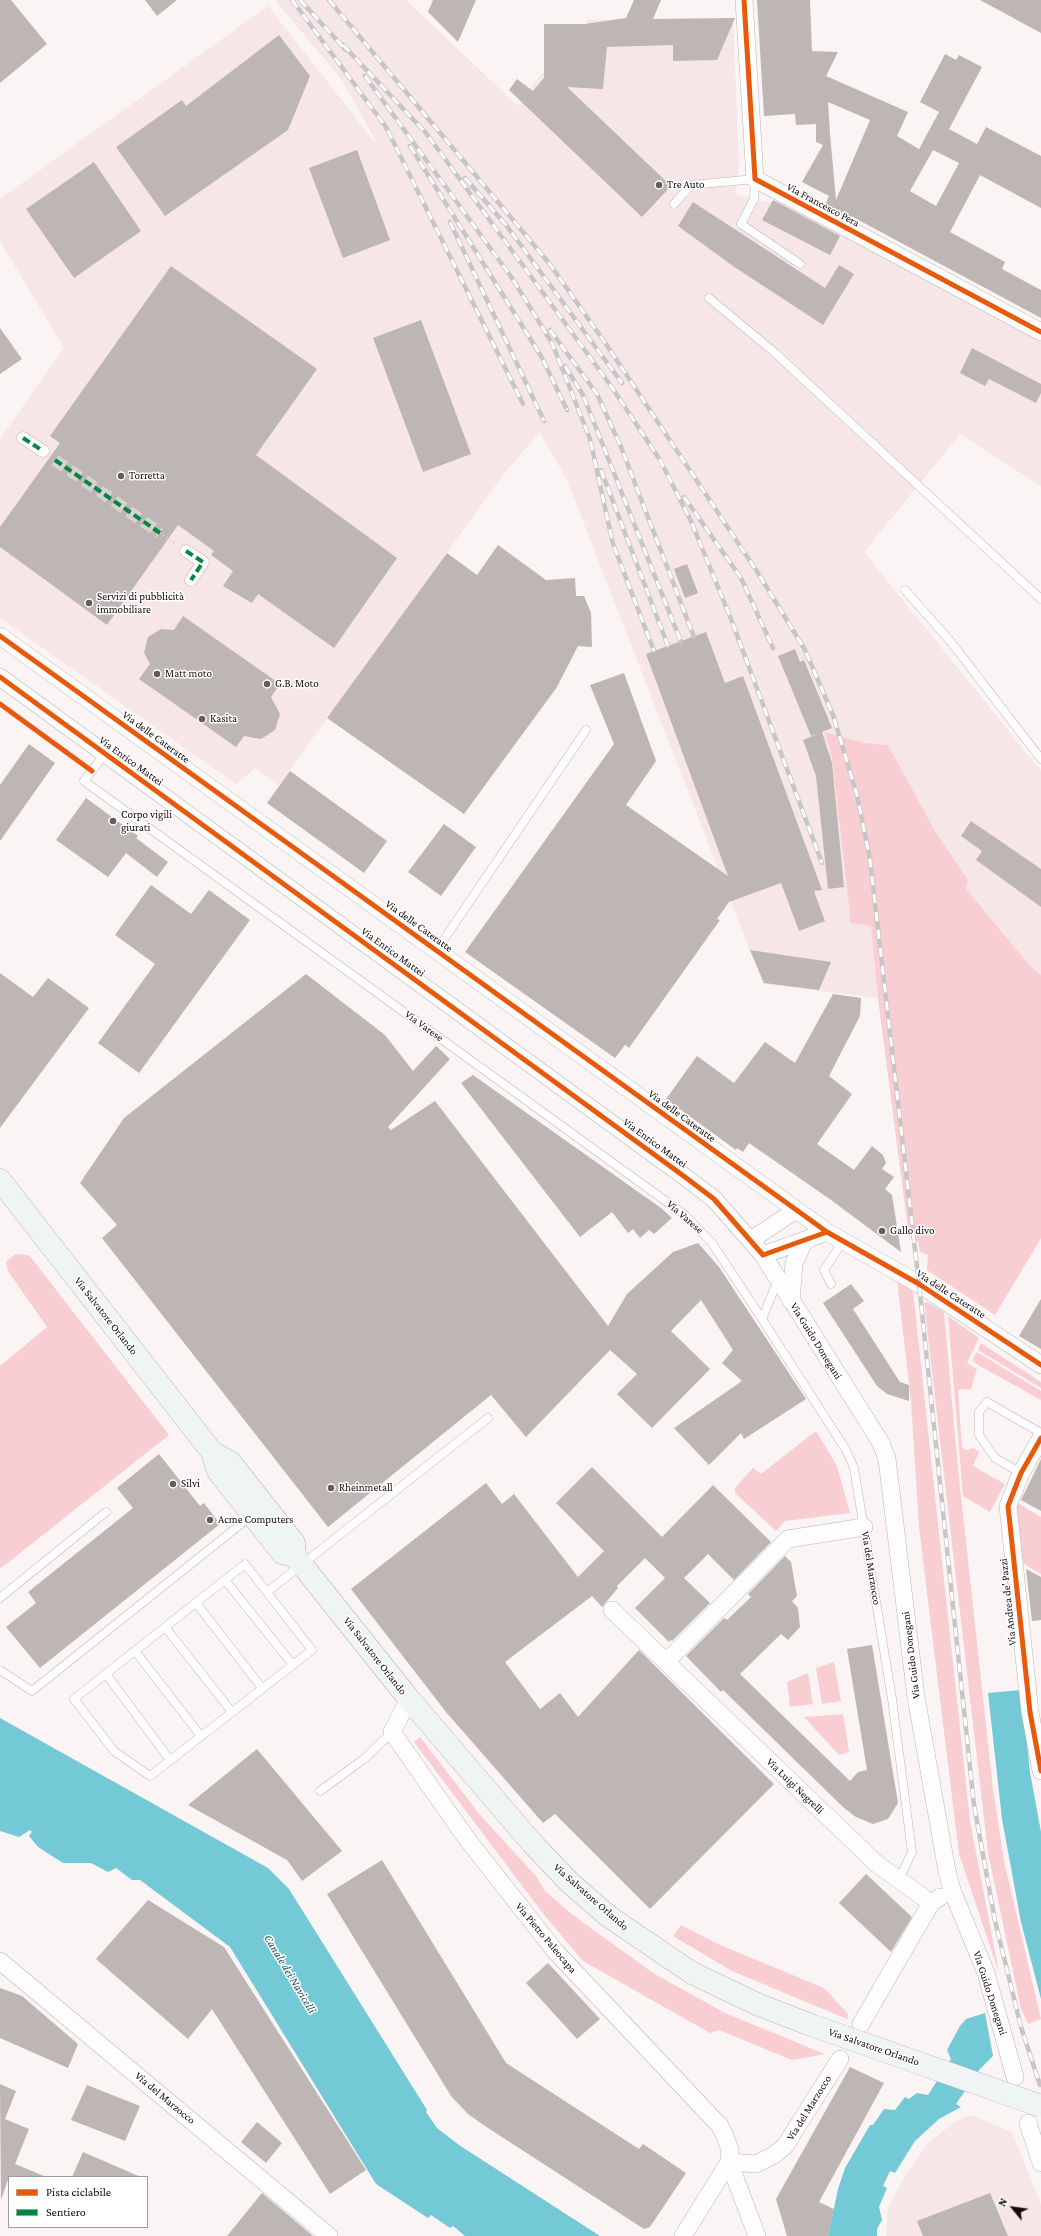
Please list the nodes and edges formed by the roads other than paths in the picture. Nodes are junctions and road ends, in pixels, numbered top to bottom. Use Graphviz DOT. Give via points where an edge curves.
graph roads {
  1 [pos="744,0"];
  2 [pos="754,179"];
  3 [pos="674,204"];
  4 [pos="800,264"];
  5 [pos="709,298"];
  6 [pos="1041,332"];
  7 [pos="23,438"];
  8 [pos="43,451"];
  9 [pos="186,551"];
  10 [pos="191,580"];
  11 [pos="905,590"];
  12 [pos="1041,599"];
  13 [pos="0,636"];
  14 [pos="0,677"];
  15 [pos="586,730"];
  16 [pos="105,754"];
  17 [pos="1041,759"];
  18 [pos="436,951"];
  19 [pos="0,1180"];
  20 [pos="796,1210"];
  21 [pos="827,1232"];
  22 [pos="750,1240"];
  23 [pos="805,1240"];
  24 [pos="842,1241"];
  25 [pos="763,1256"];
  26 [pos="778,1280"];
  27 [pos="831,1284"];
  28 [pos="791,1301"];
  29 [pos="762,1319"];
  30 [pos="1041,1365"];
  31 [pos="488,1418"];
  32 [pos="1041,1433"];
  33 [pos="1041,1438"];
  34 [pos="1021,1472"];
  35 [pos="258,1510"];
  36 [pos="106,1512"];
  37 [pos="864,1526"];
  38 [pos="299,1561"];
  39 [pos="225,1580"];
  40 [pos="267,1592"];
  41 [pos="0,1598"];
  42 [pos="196,1603"];
  43 [pos="612,1610"];
  44 [pos="165,1627"];
  45 [pos="135,1651"];
  46 [pos="666,1662"];
  47 [pos="293,1665"];
  48 [pos="0,1670"];
  49 [pos="106,1674"];
  50 [pos="262,1688"];
  51 [pos="1041,1693"];
  52 [pos="409,1699"];
  53 [pos="232,1712"];
  54 [pos="1030,1712"];
  55 [pos="392,1732"];
  56 [pos="201,1736"];
  57 [pos="170,1760"];
  58 [pos="1041,1770"];
  59 [pos="320,1791"];
  60 [pos="898,1880"];
  61 [pos="952,1890"];
  62 [pos="931,1903"];
  63 [pos="0,1961"];
  64 [pos="861,2024"];
  65 [pos="840,2059"];
  66 [pos="1015,2077"];
  67 [pos="1041,2106"];
  68 [pos="1028,2123"];
  69 [pos="730,2162"];
  70 [pos="1041,2163"];
  71 [pos="329,2236"];
  72 [pos="683,2236"];
  73 [pos="757,2236"];
  1 -- 2 [label="street"];
  2 -- 3 [label="lane" via="691,185"];
  2 -- 4 [label="lane" via="754,199 741,224"];
  2 -- 6 [label="street, Via Francesco Pera"];
  5 -- 12 [label="lane" via="774,352"];
  7 -- 8 [label="street"];
  9 -- 10 [label="street" via="203,562"];
  11 -- 17 [label="lane" via="951,642"];
  13 -- 18 [label="street, Via delle Cateratte"];
  14 -- 16 [label="street, Via Enrico Mattei"];
  15 -- 18 [label="lane"];
  16 -- 22 [label="street, Via Enrico Mattei" via="685,1177 714,1199"];
  16 -- 29 [label="lane, Via Varese" via="84,781 686,1215 717,1249"];
  18 -- 20 [label="street, Via delle Cateratte"];
  19 -- 35 [label="main road, Via Salvatore Orlando" via="212,1452 218,1471"];
  20 -- 21 [label="street, Via delle Cateratte"];
  20 -- 22 [label="street"];
  21 -- 23 [label="street"];
  21 -- 24 [label="street, Via delle Cateratte"];
  22 -- 25 [label="street, Via Enrico Mattei"];
  23 -- 25 [label="street"];
  23 -- 28 [label="street" via="794,1263"];
  24 -- 27 [label="lane" via="824,1270"];
  24 -- 30 [label="street, Via delle Cateratte" via="919,1284"];
  25 -- 26 [label="street, Via Guido Donegani"];
  26 -- 28 [label="street, Via Guido Donegani"];
  26 -- 29 [label="lane"];
  28 -- 61 [label="street, Via Guido Donegani" via="881,1443 887,1459 916,1697"];
  29 -- 37 [label="lane, Via del Marzocco" via="846,1450 854,1468"];
  31 -- 38 [label="lane"];
  32 -- 34 [label="lane" via="987,1402 980,1412 979,1435 995,1458"];
  33 -- 34 [label="street, Via Andrea de' Pazzi"];
  34 -- 54 [label="street, Via Andrea de' Pazzi" via="1008,1506"];
  35 -- 38 [label="main road, Via Salvatore Orlando" via="282,1553"];
  35 -- 48 [label="lane" via="32,1692"];
  36 -- 41 [label="lane"];
  37 -- 46 [label="street" via="788,1540"];
  37 -- 60 [label="lane, Via del Marzocco" via="892,1699 912,1852"];
  38 -- 40 [label="lane"];
  38 -- 52 [label="main road, Via Salvatore Orlando"];
  39 -- 40 [label="lane" via="245,1564"];
  39 -- 42 [label="lane"];
  39 -- 47 [label="lane"];
  40 -- 47 [label="lane" via="312,1650"];
  42 -- 44 [label="lane"];
  42 -- 50 [label="lane"];
  43 -- 46 [label="street, Via Luigi Negrelli"];
  44 -- 45 [label="lane"];
  44 -- 53 [label="lane"];
  45 -- 49 [label="lane"];
  45 -- 56 [label="lane"];
  46 -- 60 [label="street, Via Luigi Negrelli" via="877,1864"];
  47 -- 50 [label="lane"];
  49 -- 57 [label="lane"];
  49 -- 57 [label="lane" via="74,1699 114,1751 150,1776"];
  50 -- 53 [label="lane"];
  51 -- 54 [label="street"];
  52 -- 55 [label="street"];
  52 -- 67 [label="main road, Via Salvatore Orlando, bridge" via="532,1843 569,1882 608,1916 692,1973 759,2005 811,2025"];
  53 -- 56 [label="lane"];
  54 -- 58 [label="street, Via Andrea de' Pazzi"];
  55 -- 59 [label="lane" via="364,1759"];
  55 -- 69 [label="street, Via Pietro Paleocapa" via="467,1839 555,1952 720,2126 730,2150"];
  56 -- 57 [label="lane"];
  60 -- 62 [label="street, Via Luigi Negrelli"];
  61 -- 62 [label="street"];
  61 -- 66 [label="street, Via Guido Donegani" via="986,1973"];
  62 -- 64 [label="street"];
  63 -- 71 [label="street, Via del Marzocco"];
  65 -- 69 [label="street, Via del Marzocco" via="785,2146 756,2164"];
  68 -- 70 [label="street"];
  69 -- 72 [label="street"];
  69 -- 73 [label="street"];
}
